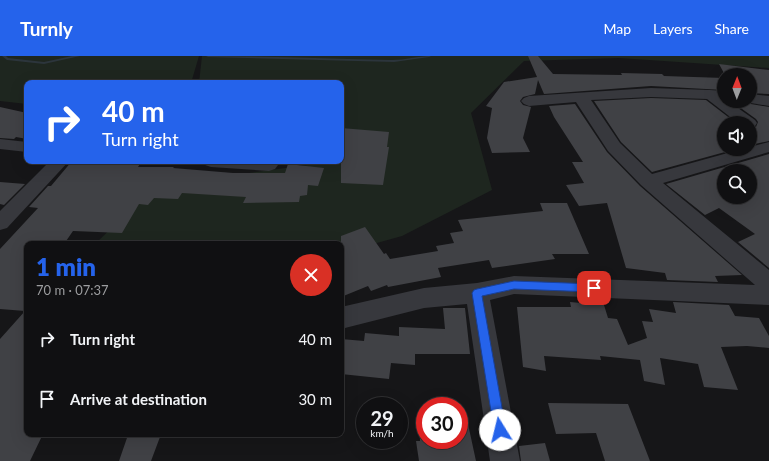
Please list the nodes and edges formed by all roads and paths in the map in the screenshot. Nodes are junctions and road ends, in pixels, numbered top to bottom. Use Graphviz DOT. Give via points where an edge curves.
graph roads {
  1 [pos="717,95"];
  2 [pos="581,97"];
  3 [pos="757,100"];
  4 [pos="530,101"];
  5 [pos="769,101"];
  6 [pos="728,108"];
  7 [pos="760,133"];
  8 [pos="0,144"];
  9 [pos="24,147"];
  10 [pos="57,164"];
  11 [pos="254,164"];
  12 [pos="269,165"];
  13 [pos="648,181"];
  14 [pos="0,223"];
  15 [pos="769,283"];
  16 [pos="477,293"];
  17 [pos="769,295"];
  18 [pos="344,317"];
  19 [pos="505,461"];
  1 -- 2 [label="street" via="674,93"];
  2 -- 4 [label="street"];
  2 -- 13 [label="street" via="614,147"];
  3 -- 5 [label="street"];
  6 -- 7 [label="street"];
  7 -- 13 [label="street"];
  8 -- 9 [label="street"];
  10 -- 14 [label="street"];
  11 -- 12 [label="street"];
  13 -- 15 [label="street"];
  16 -- 17 [label="street" via="514,285"];
  16 -- 18 [label="street" via="424,298"];
  16 -- 19 [label="street"];
}
